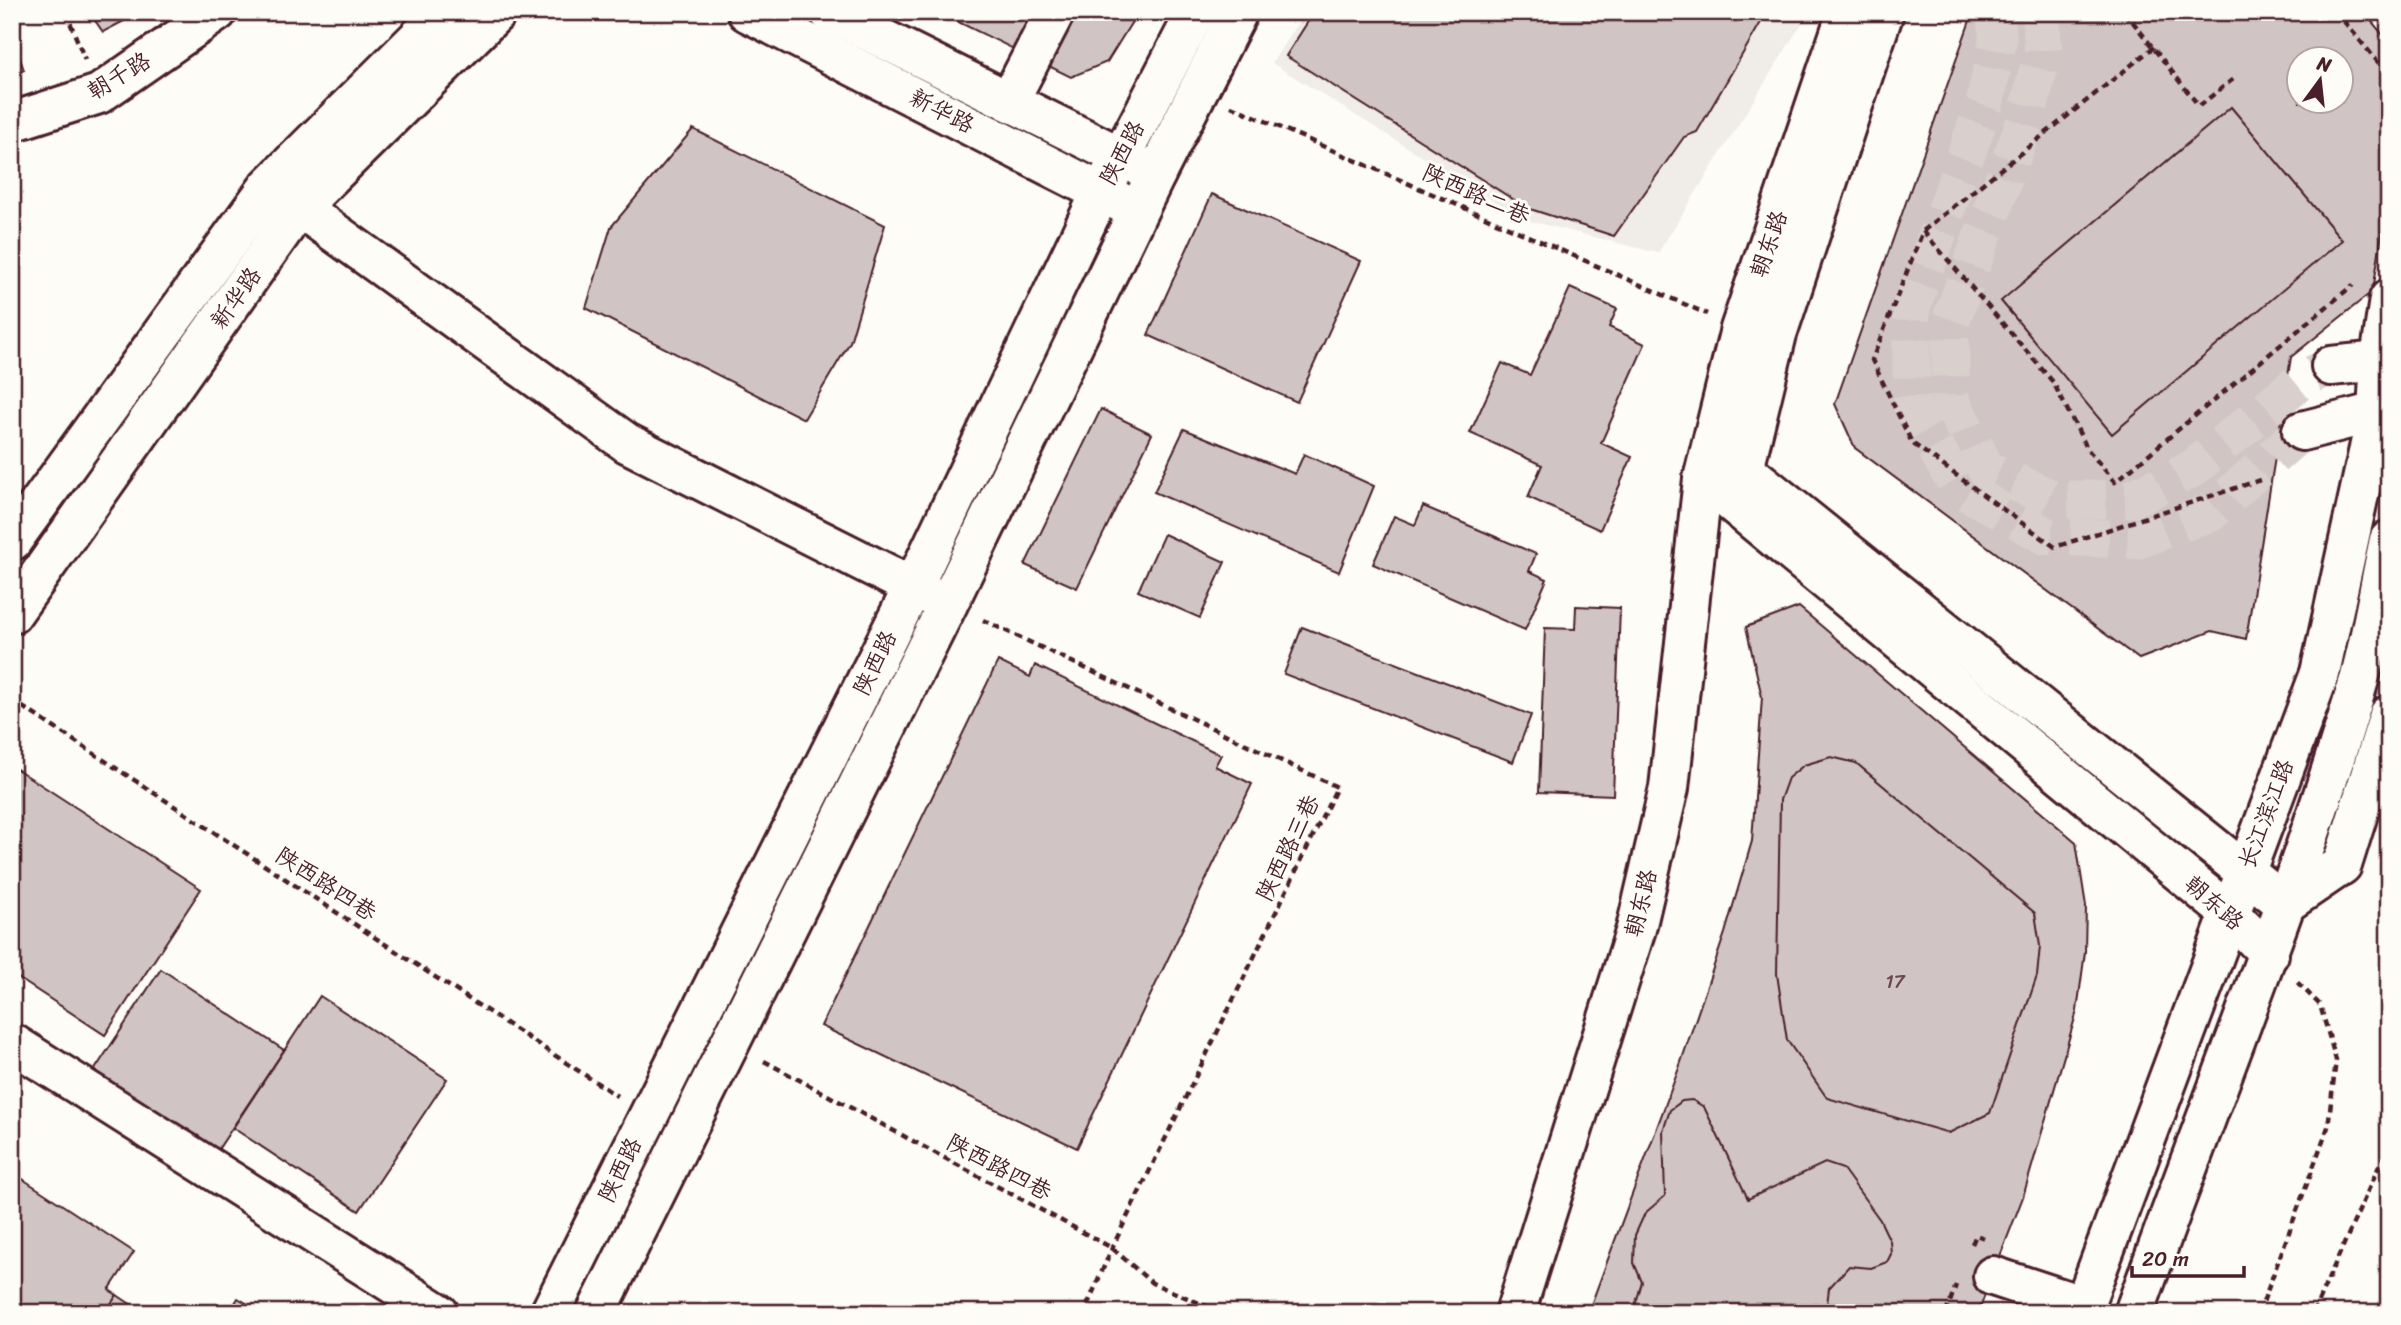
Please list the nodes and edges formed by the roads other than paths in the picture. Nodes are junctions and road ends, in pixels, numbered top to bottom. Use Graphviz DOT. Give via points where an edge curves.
graph roads {
  1 [pos="217,12"];
  2 [pos="444,12"];
  3 [pos="497,12"];
  4 [pos="747,12"];
  5 [pos="1055,12"];
  6 [pos="1196,12"];
  7 [pos="1238,12"];
  8 [pos="1847,12"];
  9 [pos="1884,12"];
  10 [pos="835,14"];
  11 [pos="1009,101"];
  12 [pos="12,122"];
  13 [pos="1121,157"];
  14 [pos="1156,174"];
  15 [pos="269,186"];
  16 [pos="1101,192"];
  17 [pos="299,209"];
  18 [pos="1138,211"];
  19 [pos="2389,299"];
  20 [pos="2384,360"];
  21 [pos="2331,366"];
  22 [pos="2383,413"];
  23 [pos="2302,431"];
  24 [pos="1744,469"];
  25 [pos="1703,479"];
  26 [pos="2389,540"];
  27 [pos="12,541"];
  28 [pos="913,587"];
  29 [pos="948,604"];
  30 [pos="12,614"];
  31 [pos="2389,715"];
  32 [pos="2244,872"];
  33 [pos="2285,904"];
  34 [pos="2229,914"];
  35 [pos="2269,954"];
  36 [pos="12,1043"];
  37 [pos="1993,1276"];
  38 [pos="2082,1309"];
  39 [pos="439,1313"];
  40 [pos="550,1313"];
  41 [pos="596,1313"];
  42 [pos="1515,1313"];
  43 [pos="2134,1313"];
  1 -- 12 [label="main road, 朝千路" via="99,94"];
  2 -- 15 [label="main road, 新华路"];
  3 -- 17 [label="main road, 新华路"];
  4 -- 16 [label="main road, 新华路"];
  5 -- 11 [label="main road"];
  6 -- 13 [label="main road, 陕西路"];
  7 -- 14 [label="main road, 陕西路"];
  8 -- 25 [label="main road, 朝东路" via="1740,329"];
  9 -- 24 [label="main road, 朝东路" via="1777,334"];
  10 -- 11 [label="main road, 新华路"];
  11 -- 13 [label="main road, 新华路"];
  13 -- 14 [label="main road, 新华路"];
  13 -- 16 [label="main road, 陕西路"];
  14 -- 18 [label="main road, 陕西路"];
  15 -- 17 [label="main road"];
  15 -- 27 [label="main road, 新华路"];
  16 -- 18 [label="main road, 新华路"];
  16 -- 28 [label="main road, 陕西路"];
  17 -- 28 [label="main road" via="627,443"];
  17 -- 30 [label="main road, 新华路"];
  18 -- 29 [label="main road, 陕西路"];
  19 -- 20 [label="main road, 长江滨江路"];
  20 -- 21 [label="main road"];
  20 -- 22 [label="main road, 长江滨江路"];
  22 -- 23 [label="main road"];
  22 -- 32 [label="main road, 长江滨江路" via="2320,673"];
  24 -- 25 [label="main road"];
  24 -- 32 [label="main road, 朝东路"];
  25 -- 34 [label="main road, 朝东路"];
  25 -- 42 [label="main road, 朝东路" via="1669,788 1636,929"];
  26 -- 33 [label="main road, 长江滨江路" via="2357,688"];
  28 -- 29 [label="main road"];
  28 -- 40 [label="main road, 陕西路"];
  29 -- 41 [label="main road, 陕西路"];
  31 -- 33 [label="main road" via="2342,865"];
  32 -- 33 [label="main road, 朝东路"];
  32 -- 34 [label="main road, 长江滨江路"];
  33 -- 35 [label="main road, 长江滨江路"];
  34 -- 35 [label="main road, 朝东路"];
  34 -- 38 [label="main road, 长江滨江路"];
  35 -- 43 [label="main road, 长江滨江路"];
  36 -- 39 [label="main road"];
  37 -- 38 [label="main road"];
}
